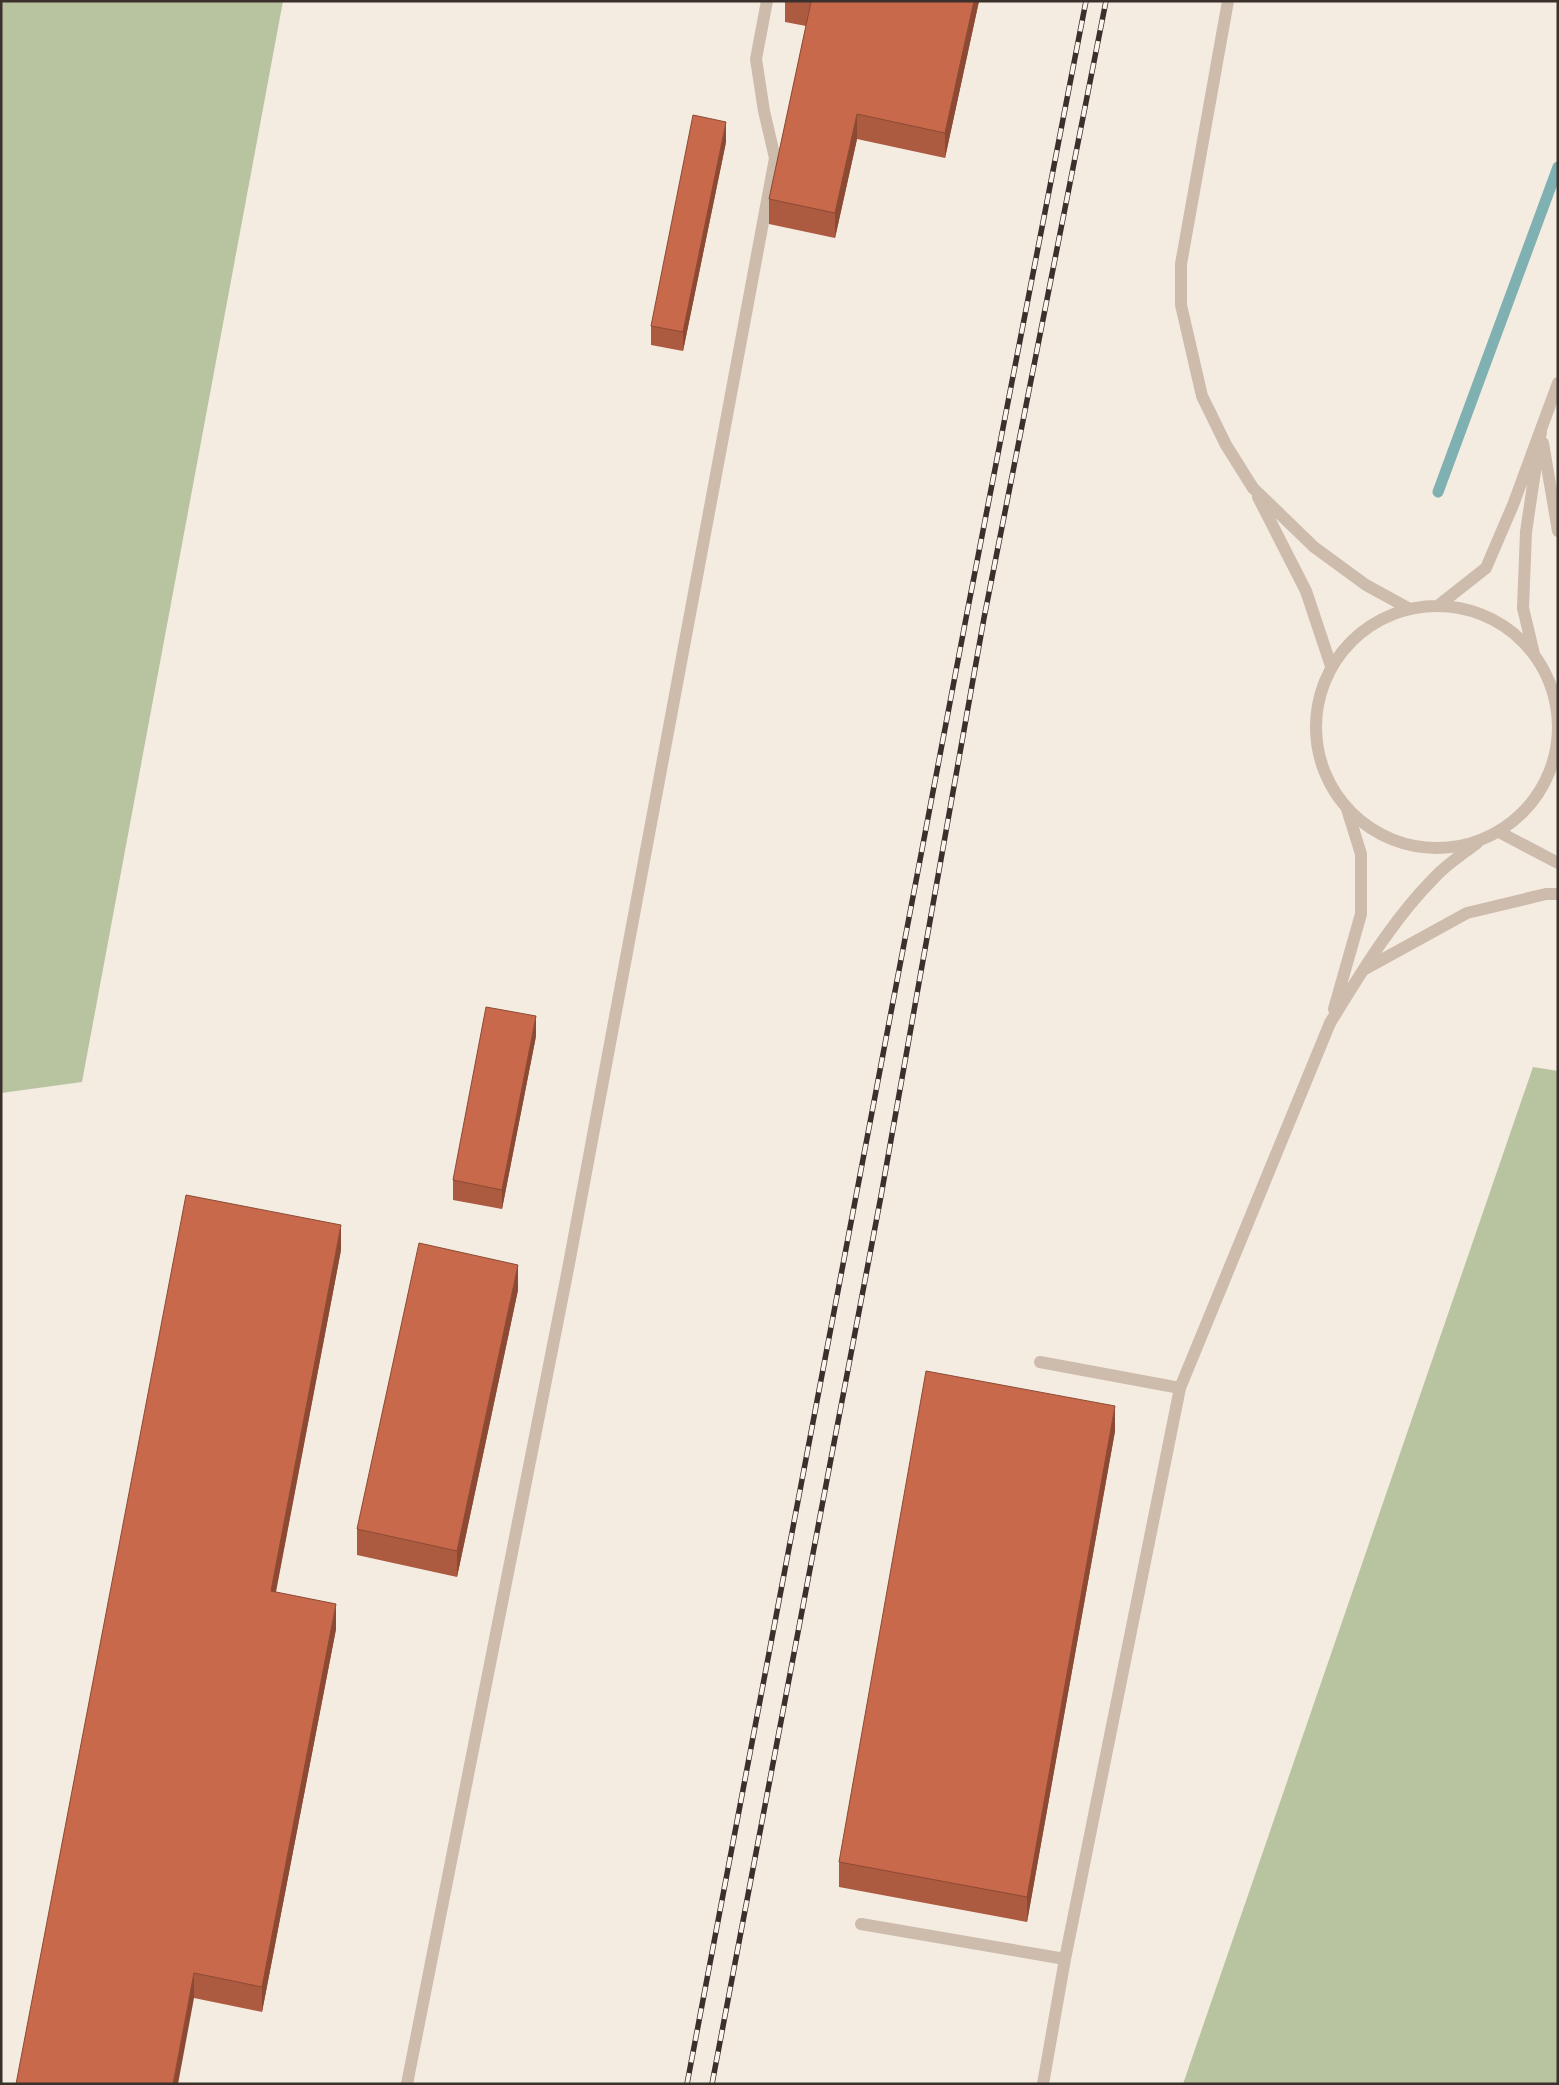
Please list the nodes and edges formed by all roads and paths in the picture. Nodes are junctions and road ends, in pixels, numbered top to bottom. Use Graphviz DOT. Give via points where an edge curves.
graph roads {
  1 [pos="767,1"];
  2 [pos="1228,1"];
  3 [pos="1558,383"];
  4 [pos="1541,431"];
  5 [pos="1253,488"];
  6 [pos="1558,531"];
  7 [pos="1439,605"];
  8 [pos="1408,608"];
  9 [pos="1534,654"];
  10 [pos="1331,666"];
  11 [pos="1558,681"];
  12 [pos="1347,809"];
  13 [pos="1499,832"];
  14 [pos="1479,842"];
  15 [pos="1558,863"];
  16 [pos="1558,894"];
  17 [pos="1363,970"];
  18 [pos="1330,1024"];
  19 [pos="1040,1362"];
  20 [pos="1180,1388"];
  21 [pos="862,1924"];
  22 [pos="1065,1959"];
  23 [pos="407,2084"];
  24 [pos="1043,2084"];
  1 -- 23 [label="street" via="756,59 775,158 570,1259"];
  2 -- 5 [label="street" via="1181,264 1181,305 1202,396 1226,445"];
  3 -- 4 [label="street"];
  4 -- 6 [label="street"];
  4 -- 7 [label="street" via="1486,568"];
  4 -- 9 [label="street" via="1526,532 1523,608"];
  5 -- 8 [label="street" via="1314,547 1366,585"];
  5 -- 10 [label="street" via="1306,591"];
  7 -- 8 [label="street"];
  7 -- 9 [label="street" via="1475,611 1508,628"];
  8 -- 10 [label="street" via="1380,619 1355,636"];
  9 -- 11 [label="street"];
  9 -- 13 [label="street" via="1550,684 1558,718 1556,752 1545,783 1526,811"];
  10 -- 12 [label="street" via="1318,702 1316,740 1326,776"];
  12 -- 14 [label="street" via="1374,832 1408,846 1444,849"];
  12 -- 18 [label="street" via="1361,854 1361,914"];
  13 -- 14 [label="street"];
  13 -- 15 [label="street"];
  14 -- 17 [label="street" via="1435,876"];
  16 -- 17 [label="street" via="1467,913"];
  17 -- 18 [label="street"];
  18 -- 20 [label="street"];
  19 -- 20 [label="street"];
  20 -- 22 [label="street"];
  21 -- 22 [label="street"];
  22 -- 24 [label="street"];
}
